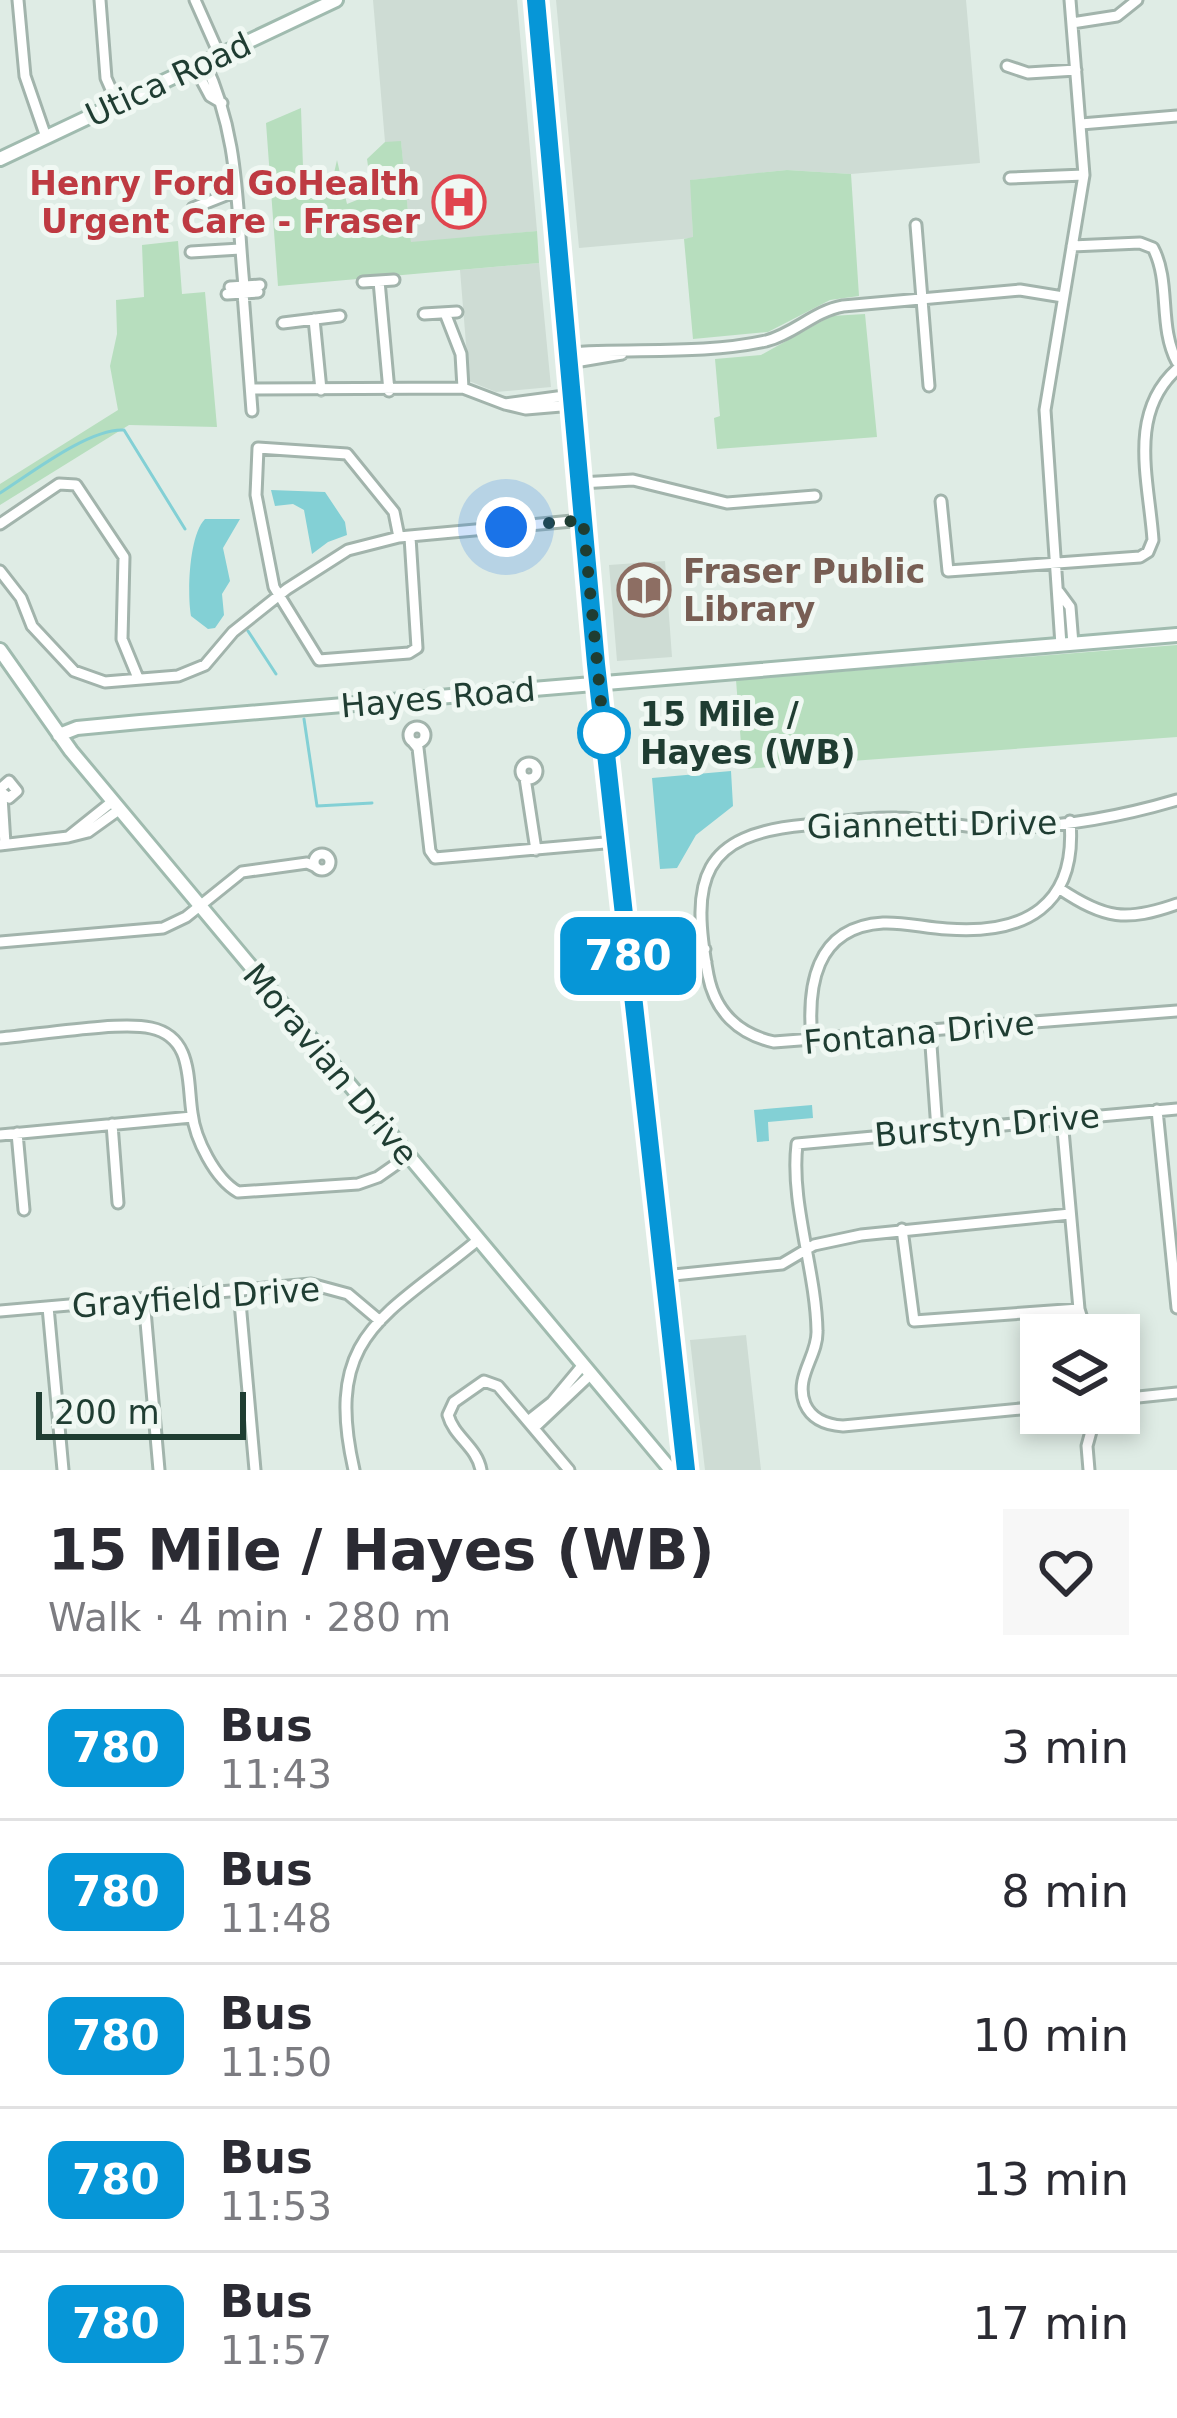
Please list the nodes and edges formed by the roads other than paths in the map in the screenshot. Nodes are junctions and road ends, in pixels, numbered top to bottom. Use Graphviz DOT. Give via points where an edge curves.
graph roads {
  1 [pos="18,0"];
  2 [pos="100,0"];
  3 [pos="195,0"];
  4 [pos="301,0"];
  5 [pos="336,0"];
  6 [pos="536,0"];
  7 [pos="1070,0"];
  8 [pos="1137,0"];
  9 [pos="308,14"];
  10 [pos="1072,22"];
  11 [pos="219,54"];
  12 [pos="199,63"];
  13 [pos="1007,66"];
  14 [pos="1076,70"];
  15 [pos="117,104"];
  16 [pos="1177,116"];
  17 [pos="1081,124"];
  18 [pos="46,137"];
  19 [pos="0,159"];
  20 [pos="1084,175"];
  21 [pos="1010,178"];
  22 [pos="236,190"];
  23 [pos="193,208"];
  24 [pos="916,224"];
  25 [pos="1072,246"];
  26 [pos="240,249"];
  27 [pos="190,252"];
  28 [pos="394,280"];
  29 [pos="379,281"];
  30 [pos="363,282"];
  31 [pos="259,288"];
  32 [pos="244,290"];
  33 [pos="229,291"];
  34 [pos="1063,297"];
  35 [pos="922,299"];
  36 [pos="424,314"];
  37 [pos="340,316"];
  38 [pos="314,319"];
  39 [pos="284,323"];
  40 [pos="568,358"];
  41 [pos="1177,366"];
  42 [pos="929,386"];
  43 [pos="463,388"];
  44 [pos="251,389"];
  45 [pos="321,390"];
  46 [pos="389,391"];
  47 [pos="572,400"];
  48 [pos="252,411"];
  49 [pos="580,483"];
  50 [pos="815,496"];
  51 [pos="941,501"];
  52 [pos="583,520"];
  53 [pos="0,524"];
  54 [pos="404,537"];
  55 [pos="1057,565"];
  56 [pos="6,578"];
  57 [pos="0,594"];
  58 [pos="279,598"];
  59 [pos="1177,635"];
  60 [pos="1067,644"];
  61 [pos="0,650"];
  62 [pos="138,678"];
  63 [pos="598,682"];
  64 [pos="59,735"];
  65 [pos="418,744"];
  66 [pos="529,780"];
  67 [pos="3,795"];
  68 [pos="1177,800"];
  69 [pos="117,805"];
  70 [pos="1070,821"];
  71 [pos="616,842"];
  72 [pos="3,844"];
  73 [pos="536,850"];
  74 [pos="313,862"];
  75 [pos="1060,889"];
  76 [pos="1177,904"];
  77 [pos="200,906"];
  78 [pos="0,942"];
  79 [pos="705,949"];
  80 [pos="706,962"];
  81 [pos="629,964"];
  82 [pos="1177,1011"];
  83 [pos="930,1031"];
  84 [pos="0,1038"];
  85 [pos="812,1041"];
  86 [pos="1177,1109"];
  87 [pos="1157,1110"];
  88 [pos="192,1117"];
  89 [pos="1062,1119"];
  90 [pos="112,1124"];
  91 [pos="937,1130"];
  92 [pos="17,1133"];
  93 [pos="0,1135"];
  94 [pos="408,1156"];
  95 [pos="118,1202"];
  96 [pos="24,1210"];
  97 [pos="1070,1214"];
  98 [pos="902,1229"];
  99 [pos="478,1240"];
  100 [pos="807,1250"];
  101 [pos="664,1276"];
  102 [pos="239,1291"];
  103 [pos="143,1299"];
  104 [pos="48,1307"];
  105 [pos="1177,1308"];
  106 [pos="1079,1310"];
  107 [pos="0,1311"];
  108 [pos="1080,1314"];
  109 [pos="380,1322"];
  110 [pos="586,1370"];
  111 [pos="1177,1393"];
  112 [pos="1140,1397"];
  113 [pos="1020,1409"];
  114 [pos="680,1421"];
  115 [pos="531,1424"];
  116 [pos="1091,1434"];
  117 [pos="648,1443"];
  118 [pos="63,1470"];
  119 [pos="159,1470"];
  120 [pos="255,1470"];
  121 [pos="354,1470"];
  122 [pos="481,1470"];
  123 [pos="569,1470"];
  124 [pos="671,1470"];
  125 [pos="686,1470"];
  126 [pos="1089,1470"];
  1 -- 18 [label="street" via="25,76"];
  2 -- 15 [label="street" via="106,78"];
  3 -- 11 [label="street"];
  4 -- 9 [label="street"];
  5 -- 9 [label="street, Utica Road"];
  6 -- 40 [label="street"];
  7 -- 10 [label="street"];
  8 -- 10 [label="street" via="1117,16"];
  9 -- 11 [label="street, Utica Road"];
  10 -- 14 [label="street"];
  11 -- 12 [label="street, Utica Road"];
  12 -- 15 [label="street, Utica Road"];
  12 -- 22 [label="street" via="222,103"];
  13 -- 14 [label="street"];
  14 -- 17 [label="street"];
  15 -- 18 [label="street, Utica Road"];
  16 -- 17 [label="street"];
  17 -- 20 [label="street"];
  18 -- 19 [label="street, Utica Road"];
  20 -- 21 [label="street"];
  20 -- 25 [label="street"];
  22 -- 23 [label="street"];
  22 -- 26 [label="street"];
  24 -- 35 [label="street"];
  25 -- 34 [label="street"];
  25 -- 41 [label="street" via="1153,248"];
  26 -- 27 [label="street"];
  26 -- 32 [label="street"];
  28 -- 29 [label="street"];
  29 -- 30 [label="street"];
  29 -- 46 [label="street"];
  31 -- 32 [label="street"];
  32 -- 33 [label="street"];
  32 -- 44 [label="street"];
  34 -- 35 [label="street" via="1020,290"];
  34 -- 55 [label="street" via="1045,410"];
  35 -- 40 [label="street" via="829,309 761,342"];
  35 -- 42 [label="street"];
  36 -- 43 [label="street" via="451,312"];
  37 -- 38 [label="street"];
  38 -- 39 [label="street"];
  38 -- 45 [label="street"];
  40 -- 47 [label="street"];
  41 -- 55 [label="street" via="1146,416 1154,540 1148,552"];
  43 -- 46 [label="street"];
  43 -- 47 [label="street" via="526,410"];
  44 -- 45 [label="street"];
  44 -- 48 [label="street"];
  45 -- 46 [label="street"];
  47 -- 49 [label="street"];
  49 -- 50 [label="street" via="633,479 727,503"];
  49 -- 52 [label="street"];
  51 -- 55 [label="street" via="948,572"];
  52 -- 54 [label="street"];
  52 -- 63 [label="street"];
  53 -- 62 [label="street" via="59,484 76,485 124,557 122,639"];
  54 -- 58 [label="street" via="330,559"];
  54 -- 58 [label="street" via="418,641 412,652 319,660"];
  54 -- 58 [label="street" via="347,454 258,448 256,495"];
  55 -- 60 [label="street" via="1059,592 1070,607"];
  56 -- 57 [label="street"];
  56 -- 62 [label="street" via="32,626 74,670 96,681"];
  58 -- 62 [label="street" via="197,670"];
  59 -- 60 [label="street, Hayes Road"];
  60 -- 63 [label="street, Hayes Road"];
  61 -- 64 [label="street, Moravian Drive"];
  63 -- 64 [label="street, Hayes Road"];
  63 -- 71 [label="street"];
  64 -- 69 [label="street, Moravian Drive"];
  65 -- 73 [label="street" via="432,856"];
  66 -- 73 [label="street"];
  67 -- 72 [label="street"];
  68 -- 70 [label="street, Giannetti Drive"];
  69 -- 72 [label="street" via="88,832"];
  69 -- 77 [label="street, Moravian Drive"];
  70 -- 75 [label="street"];
  70 -- 79 [label="street, Giannetti Drive" via="983,828 887,818 765,828 730,844 707,874"];
  71 -- 73 [label="street"];
  71 -- 81 [label="street"];
  74 -- 77 [label="street" via="242,872"];
  75 -- 76 [label="street" via="1110,916"];
  75 -- 85 [label="street" via="1040,911 1010,925 880,923 849,933 823,956 812,980"];
  77 -- 78 [label="street" via="163,928"];
  77 -- 94 [label="street, Moravian Drive"];
  79 -- 80 [label="street, Fontana Drive"];
  79 -- 81 [label="street"];
  80 -- 81 [label="street"];
  80 -- 85 [label="street, Fontana Drive" via="718,1005 741,1029 774,1042"];
  81 -- 101 [label="street"];
  82 -- 83 [label="street, Fontana Drive"];
  83 -- 85 [label="street, Fontana Drive"];
  83 -- 91 [label="street"];
  84 -- 88 [label="street" via="159,1030 185,1054"];
  86 -- 87 [label="street, Burstyn Drive"];
  87 -- 89 [label="street, Burstyn Drive"];
  87 -- 105 [label="street"];
  88 -- 90 [label="street"];
  88 -- 94 [label="street" via="219,1175 238,1192 368,1181"];
  89 -- 91 [label="street, Burstyn Drive"];
  89 -- 97 [label="street"];
  90 -- 92 [label="street"];
  90 -- 95 [label="street"];
  91 -- 100 [label="street, Burstyn Drive" via="797,1144"];
  92 -- 93 [label="street"];
  92 -- 96 [label="street"];
  94 -- 99 [label="street, Moravian Drive"];
  97 -- 98 [label="street"];
  97 -- 106 [label="street"];
  98 -- 100 [label="street"];
  98 -- 106 [label="street" via="914,1321"];
  99 -- 109 [label="street"];
  99 -- 110 [label="street, Moravian Drive"];
  100 -- 101 [label="street" via="770,1266"];
  100 -- 113 [label="street" via="817,1334 802,1393 813,1415 843,1426"];
  101 -- 114 [label="street"];
  102 -- 103 [label="street, Grayfield Drive"];
  102 -- 109 [label="street, Grayfield Drive" via="326,1286 359,1300"];
  102 -- 120 [label="street"];
  103 -- 104 [label="street, Grayfield Drive"];
  103 -- 119 [label="street"];
  104 -- 107 [label="street, Grayfield Drive"];
  104 -- 118 [label="street"];
  106 -- 108 [label="street"];
  109 -- 121 [label="street" via="345,1382"];
  110 -- 115 [label="street"];
  110 -- 117 [label="street, Moravian Drive"];
  111 -- 112 [label="street"];
  114 -- 117 [label="street" via="671,1440"];
  114 -- 125 [label="street"];
  115 -- 122 [label="street" via="490,1382 454,1402 449,1422"];
  115 -- 123 [label="street"];
  116 -- 126 [label="street"];
  117 -- 124 [label="street, Moravian Drive"];
}
